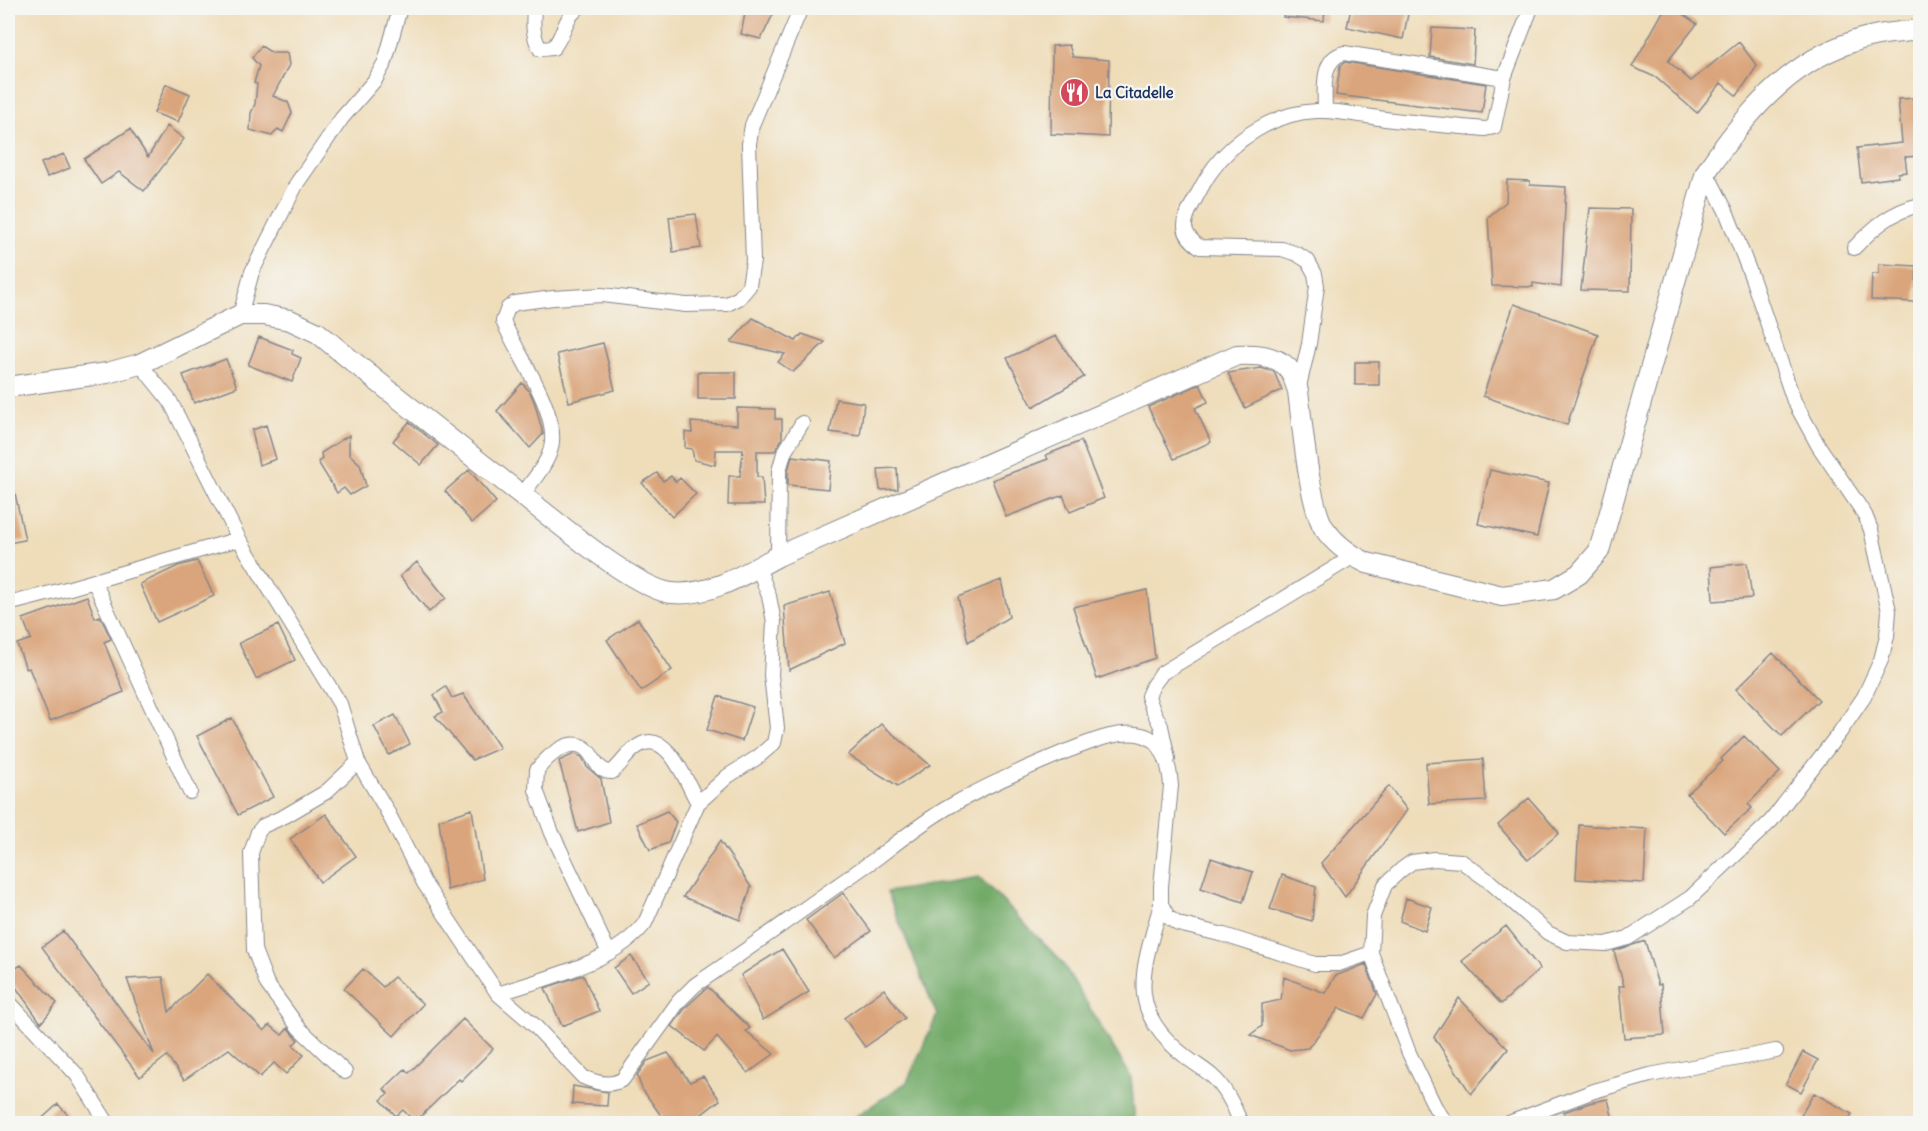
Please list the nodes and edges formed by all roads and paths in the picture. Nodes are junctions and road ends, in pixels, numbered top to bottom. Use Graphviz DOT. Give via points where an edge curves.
graph roads {
  1 [pos="400,8"];
  2 [pos="534,8"];
  3 [pos="578,8"];
  4 [pos="801,8"];
  5 [pos="1531,8"];
  6 [pos="1920,30"];
  7 [pos="1504,78"];
  8 [pos="1325,111"];
  9 [pos="1706,172"];
  10 [pos="1920,205"];
  11 [pos="1854,248"];
  12 [pos="240,315"];
  13 [pos="140,363"];
  14 [pos="8,387"];
  15 [pos="1298,391"];
  16 [pos="802,423"];
  17 [pos="522,495"];
  18 [pos="239,539"];
  19 [pos="778,556"];
  20 [pos="1354,556"];
  21 [pos="758,567"];
  22 [pos="94,581"];
  23 [pos="8,604"];
  24 [pos="1168,761"];
  25 [pos="358,762"];
  26 [pos="190,792"];
  27 [pos="698,802"];
  28 [pos="1161,904"];
  29 [pos="609,953"];
  30 [pos="1371,953"];
  31 [pos="498,994"];
  32 [pos="8,1001"];
  33 [pos="1776,1051"];
  34 [pos="345,1072"];
  35 [pos="108,1124"];
  36 [pos="1241,1124"];
  37 [pos="1447,1124"];
  38 [pos="1506,1124"];
  1 -- 12 [label="street" via="385,62 297,183 252,272"];
  2 -- 3 [label="street" via="535,40 540,49 546,50 561,39 569,15"];
  4 -- 17 [label="street" via="752,125 749,144 753,261 749,286 739,298 727,304 686,305 602,295 515,303 508,308 503,321 547,411 553,438 551,451"];
  5 -- 7 [label="street"];
  6 -- 9 [label="street" via="1853,41 1808,61 1732,134"];
  7 -- 8 [label="street" via="1494,127 1485,129"];
  7 -- 8 [label="street" via="1344,53 1329,63"];
  8 -- 15 [label="street" via="1276,118 1253,131 1211,171 1184,221 1190,240 1200,247 1282,249 1308,261 1317,286"];
  9 -- 20 [label="street" via="1599,551 1579,574 1554,589 1502,596 1368,563"];
  9 -- 30 [label="street" via="1752,278 1794,401 1872,530 1889,611 1887,636 1874,679 1840,732 1772,821 1690,898 1628,938 1606,944 1567,942 1548,933 1489,880 1461,861 1434,859 1412,862 1385,885 1373,916"];
  10 -- 11 [label="street" via="1890,216"];
  12 -- 13 [label="street"];
  12 -- 17 [label="street" via="290,320 318,333"];
  13 -- 14 [label="street" via="107,373"];
  13 -- 18 [label="street" via="170,401"];
  15 -- 19 [label="street" via="1287,368 1273,359 1238,355"];
  15 -- 20 [label="street" via="1314,498 1323,526 1337,544"];
  16 -- 19 [label="street" via="778,471"];
  17 -- 21 [label="street" via="591,549 658,590 687,593 713,588"];
  18 -- 22 [label="street"];
  18 -- 25 [label="street" via="340,704"];
  19 -- 21 [label="street"];
  20 -- 24 [label="street" via="1162,673 1148,696 1161,726"];
  21 -- 27 [label="street" via="774,622 774,742"];
  22 -- 23 [label="street"];
  22 -- 26 [label="street"];
  24 -- 28 [label="street" via="1171,786"];
  24 -- 31 [label="street" via="1144,735 1106,737 1006,777 950,806 695,985 618,1082 608,1084 583,1077"];
  25 -- 31 [label="street" via="424,883"];
  25 -- 34 [label="street" via="326,792 263,826 251,853 254,950 267,984 299,1028"];
  27 -- 29 [label="street" via="645,923 637,934"];
  27 -- 29 [label="street" via="669,750 656,742 638,745 612,772 601,768 579,744 553,753 537,770 536,790 552,833"];
  28 -- 30 [label="street" via="1178,924 1315,964 1339,964"];
  28 -- 36 [label="street" via="1145,960 1144,1005 1171,1045 1214,1078"];
  29 -- 31 [label="street"];
  30 -- 37 [label="street" via="1409,1053"];
  32 -- 35 [label="street" via="77,1075"];
  33 -- 38 [label="street" via="1650,1075"];
}
